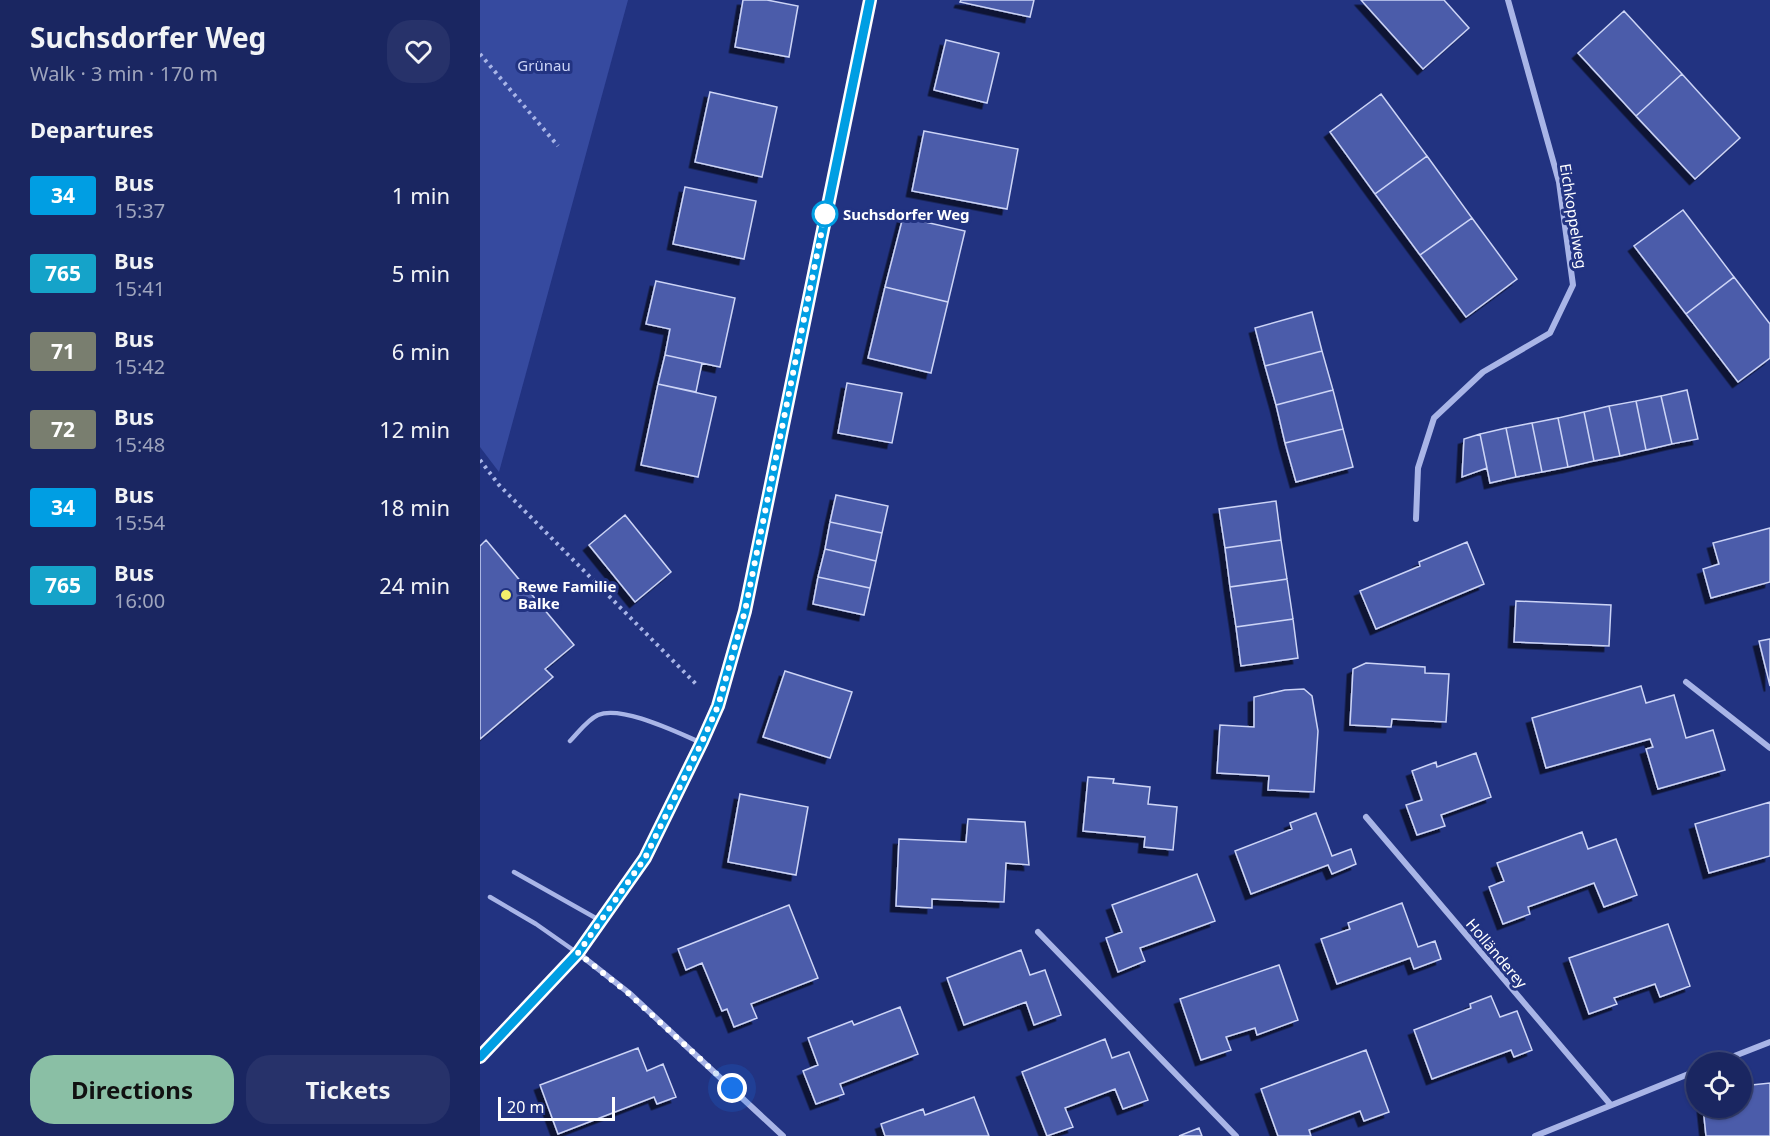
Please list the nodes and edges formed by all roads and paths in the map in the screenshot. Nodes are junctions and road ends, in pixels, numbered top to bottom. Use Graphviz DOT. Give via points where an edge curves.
graph roads {
  1 [pos="870,0"];
  2 [pos="1508,0"];
  3 [pos="480,54"];
  4 [pos="558,146"];
  5 [pos="480,460"];
  6 [pos="1416,519"];
  7 [pos="1686,682"];
  8 [pos="718,706"];
  9 [pos="570,741"];
  10 [pos="702,742"];
  11 [pos="1770,748"];
  12 [pos="1366,817"];
  13 [pos="514,872"];
  14 [pos="490,897"];
  15 [pos="601,921"];
  16 [pos="1038,932"];
  17 [pos="578,953"];
  18 [pos="1770,1042"];
  19 [pos="1744,1052"];
  20 [pos="480,1057"];
  21 [pos="1686,1075"];
  22 [pos="1610,1104"];
  23 [pos="783,1136"];
  24 [pos="1236,1136"];
  25 [pos="1535,1136"];
  1 -- 8 [label="street" via="747,600"];
  2 -- 6 [label="street, Eichkoppelweg" via="1559,182 1573,285 1550,333 1483,372 1434,418 1418,468"];
  3 -- 4 [label="path"];
  5 -- 8 [label="path" via="499,485"];
  7 -- 11 [label="street"];
  8 -- 10 [label="street"];
  9 -- 10 [label="lane" via="590,719 601,714 628,714"];
  10 -- 15 [label="street" via="645,858"];
  12 -- 22 [label="street, Holländerey"];
  13 -- 15 [label="lane"];
  14 -- 17 [label="lane"];
  15 -- 17 [label="street"];
  16 -- 24 [label="street"];
  17 -- 20 [label="street"];
  17 -- 23 [label="street" via="628,993"];
  18 -- 19 [label="street"];
  21 -- 22 [label="street"];
  22 -- 25 [label="street"];
}
